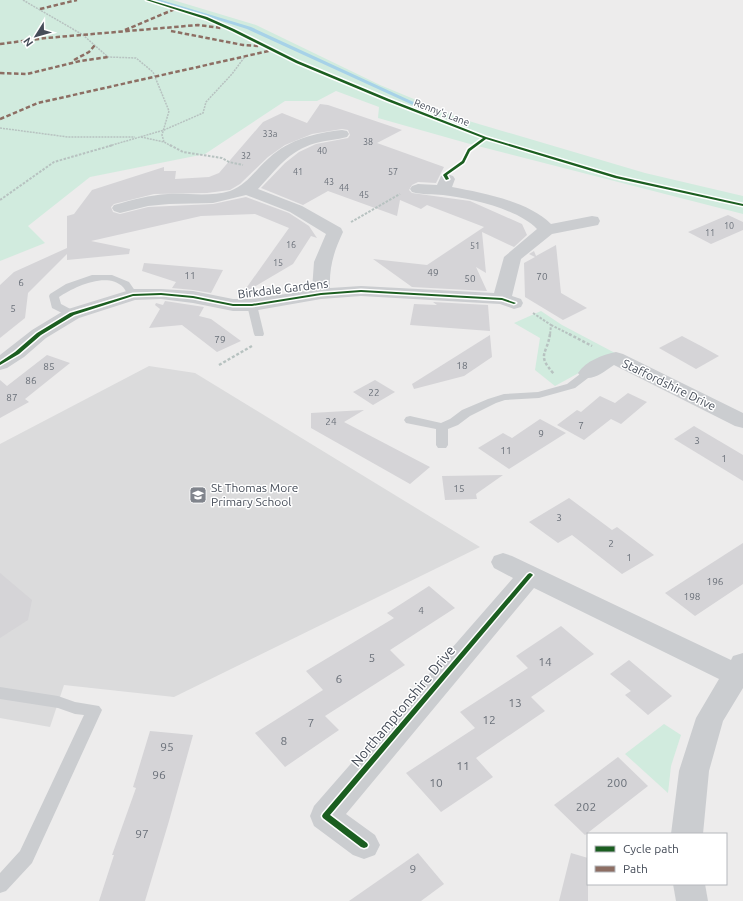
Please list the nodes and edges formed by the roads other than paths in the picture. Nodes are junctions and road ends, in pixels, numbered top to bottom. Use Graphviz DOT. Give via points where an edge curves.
graph roads {
  1 [pos="342,134"];
  2 [pos="418,189"];
  3 [pos="247,190"];
  4 [pos="120,208"];
  5 [pos="592,221"];
  6 [pos="547,230"];
  7 [pos="321,294"];
  8 [pos="133,295"];
  9 [pos="252,305"];
  10 [pos="72,314"];
  11 [pos="258,334"];
  12 [pos="0,364"];
  13 [pos="588,373"];
  14 [pos="410,420"];
  15 [pos="743,421"];
  16 [pos="442,426"];
  17 [pos="442,445"];
  18 [pos="503,562"];
  19 [pos="530,575"];
  20 [pos="739,670"];
  21 [pos="0,693"];
  22 [pos="687,833"];
  23 [pos="364,845"];
  24 [pos="0,885"];
  25 [pos="689,885"];
  26 [pos="692,901"];
  1 -- 3 [label="street" via="313,133 278,157"];
  2 -- 6 [label="street" via="445,184 468,195 536,219"];
  3 -- 4 [label="street" via="215,198 156,195"];
  3 -- 7 [label="street, Birkdale Gardens" via="296,209 335,232 325,250 320,269"];
  5 -- 6 [label="street"];
  6 -- 7 [label="street, Birkdale Gardens" via="514,257 508,301 361,291"];
  7 -- 9 [label="street, Birkdale Gardens"];
  8 -- 9 [label="street, Birkdale Gardens" via="161,294 233,305"];
  8 -- 10 [label="street, Birkdale Gardens"];
  8 -- 10 [label="lane" via="126,284 112,278 92,278 69,286 54,296 56,306"];
  9 -- 11 [label="lane"];
  10 -- 12 [label="street, Birkdale Gardens" via="39,334"];
  13 -- 15 [label="street, Staffordshire Drive" via="607,360 616,358"];
  13 -- 16 [label="lane, Staffordshire Drive" via="571,386 539,395 504,397"];
  14 -- 16 [label="lane"];
  16 -- 17 [label="lane"];
  18 -- 19 [label="street"];
  19 -- 20 [label="street"];
  19 -- 23 [label="street, Northamptonshire Drive" via="325,816"];
  20 -- 22 [label="street" via="710,718 694,771"];
  21 -- 24 [label="lane" via="94,710 26,857"];
  25 -- 26 [label="street"];
}
